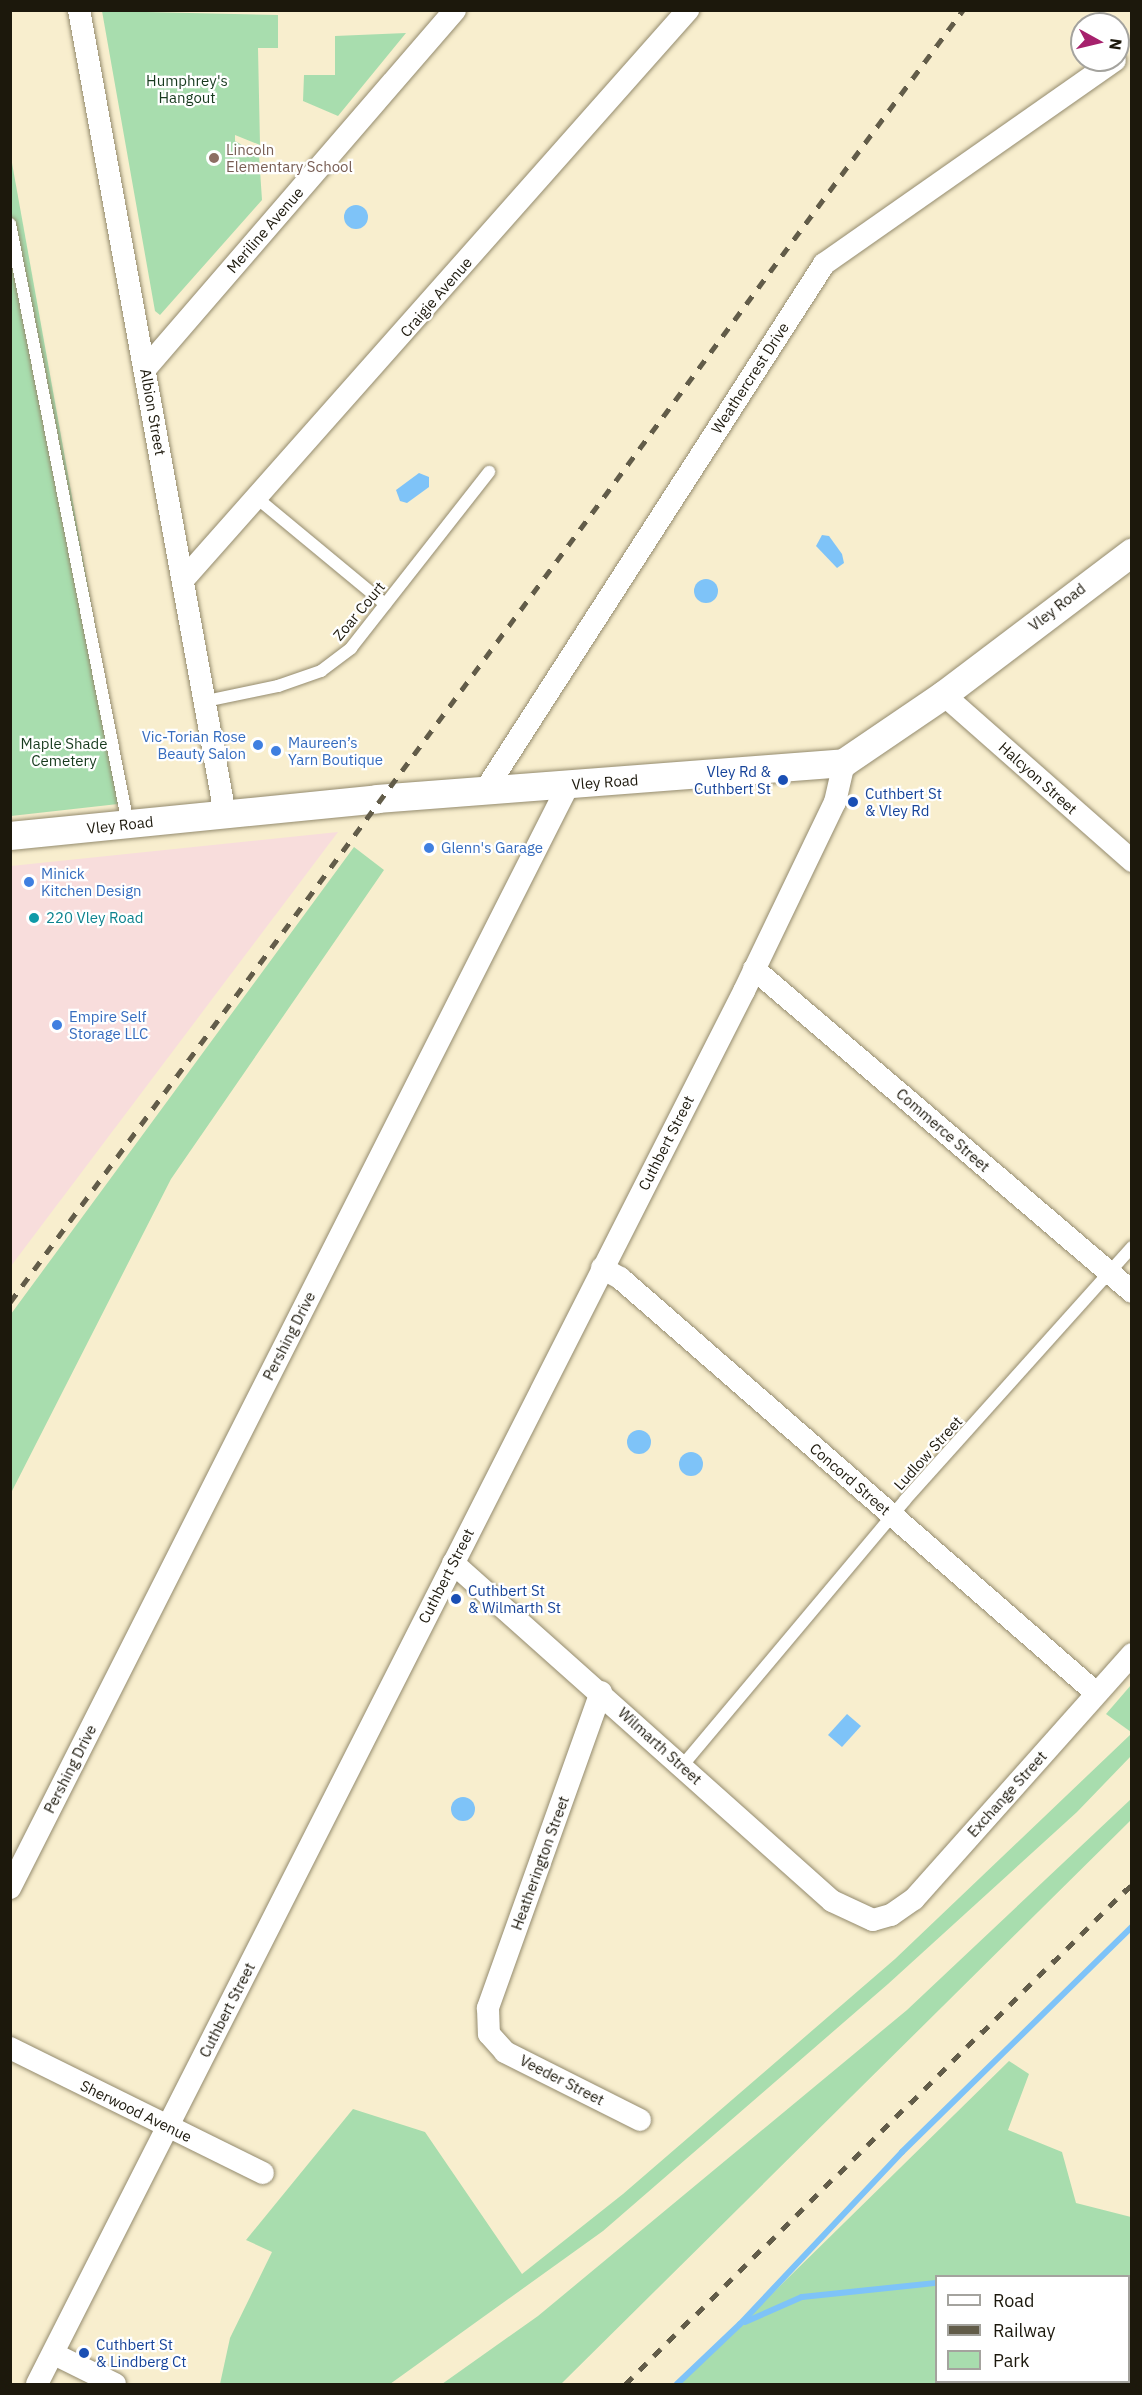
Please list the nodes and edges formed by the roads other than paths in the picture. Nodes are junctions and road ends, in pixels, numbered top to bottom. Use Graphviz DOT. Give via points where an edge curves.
graph roads {
  1 [pos="79,10"];
  2 [pos="455,10"];
  3 [pos="688,10"];
  4 [pos="1098,72"];
  5 [pos="10,224"];
  6 [pos="146,368"];
  7 [pos="489,472"];
  8 [pos="258,499"];
  9 [pos="1125,557"];
  10 [pos="183,580"];
  11 [pos="385,604"];
  12 [pos="944,695"];
  13 [pos="207,701"];
  14 [pos="844,763"];
  15 [pos="569,784"];
  16 [pos="484,792"];
  17 [pos="225,814"];
  18 [pos="128,824"];
  19 [pos="10,836"];
  20 [pos="1131,861"];
  21 [pos="754,969"];
  22 [pos="1131,1247"];
  23 [pos="602,1268"];
  24 [pos="1110,1273"];
  25 [pos="1131,1292"];
  26 [pos="892,1516"];
  27 [pos="453,1563"];
  28 [pos="1131,1654"];
  29 [pos="601,1692"];
  30 [pos="1096,1694"];
  31 [pos="682,1766"];
  32 [pos="10,1888"];
  33 [pos="873,1920"];
  34 [pos="489,2034"];
  35 [pos="10,2048"];
  36 [pos="640,2120"];
  37 [pos="167,2126"];
  38 [pos="263,2173"];
  39 [pos="54,2354"];
  40 [pos="37,2385"];
  41 [pos="115,2385"];
  1 -- 6 [label="street, Albion Street"];
  2 -- 6 [label="street, Meriline Avenue"];
  3 -- 8 [label="street, Craigie Avenue"];
  4 -- 16 [label="street, Weathercrest Drive" via="824,264"];
  5 -- 18 [label="lane"];
  6 -- 10 [label="street, Albion Street"];
  7 -- 11 [label="lane, Zoar Court"];
  8 -- 10 [label="street, Craigie Avenue"];
  8 -- 11 [label="lane"];
  9 -- 12 [label="street, Vley Road"];
  10 -- 13 [label="street, Albion Street"];
  11 -- 13 [label="lane, Zoar Court" via="351,648 321,671 278,686"];
  12 -- 14 [label="street, Vley Road"];
  12 -- 20 [label="street, Halcyon Street"];
  13 -- 17 [label="street, Albion Street"];
  14 -- 15 [label="street, Vley Road"];
  14 -- 21 [label="street, Cuthbert Street" via="835,802"];
  15 -- 16 [label="street, Vley Road"];
  15 -- 32 [label="street, Pershing Drive"];
  16 -- 17 [label="street, Vley Road"];
  17 -- 18 [label="street, Vley Road"];
  18 -- 19 [label="street, Vley Road"];
  21 -- 23 [label="street, Cuthbert Street"];
  21 -- 24 [label="street, Commerce Street"];
  22 -- 24 [label="lane, Ludlow Street"];
  23 -- 26 [label="street, Concord Street" via="621,1278"];
  23 -- 27 [label="street, Cuthbert Street"];
  24 -- 25 [label="street, Commerce Street"];
  24 -- 26 [label="lane, Ludlow Street"];
  26 -- 30 [label="street, Concord Street"];
  26 -- 31 [label="lane, Ludlow Street"];
  27 -- 29 [label="street, Wilmarth Street"];
  27 -- 37 [label="street, Cuthbert Street"];
  28 -- 30 [label="street, Exchange Street"];
  29 -- 31 [label="street, Wilmarth Street"];
  29 -- 34 [label="street, Heatherington Street" via="488,2008"];
  30 -- 33 [label="street, Exchange Street" via="914,1899 891,1915"];
  31 -- 33 [label="street, Wilmarth Street" via="832,1901"];
  34 -- 36 [label="street, Veeder Street" via="505,2052"];
  35 -- 37 [label="street, Sherwood Avenue"];
  37 -- 38 [label="street, Sherwood Avenue"];
  37 -- 39 [label="street, Cuthbert Street"];
  39 -- 40 [label="street, Cuthbert Street"];
  39 -- 41 [label="street"];
}
